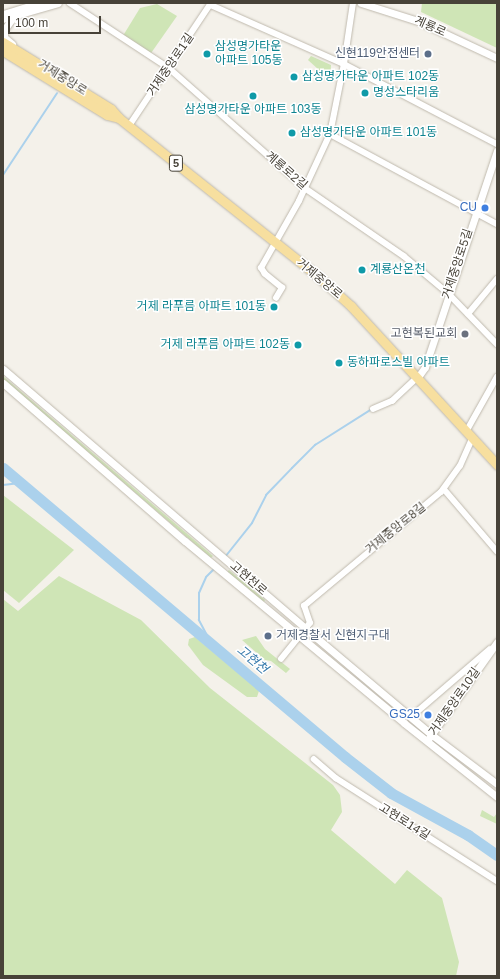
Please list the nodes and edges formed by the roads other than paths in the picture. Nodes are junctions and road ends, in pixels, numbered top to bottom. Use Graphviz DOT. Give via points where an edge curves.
graph roads {
  1 [pos="40,3"];
  2 [pos="58,3"];
  3 [pos="70,3"];
  4 [pos="353,3"];
  5 [pos="361,3"];
  6 [pos="211,4"];
  7 [pos="3,13"];
  8 [pos="15,16"];
  9 [pos="3,19"];
  10 [pos="3,42"];
  11 [pos="15,49"];
  12 [pos="3,51"];
  13 [pos="497,58"];
  14 [pos="344,64"];
  15 [pos="169,68"];
  16 [pos="118,118"];
  17 [pos="129,126"];
  18 [pos="330,134"];
  19 [pos="497,144"];
  20 [pos="497,151"];
  21 [pos="305,188"];
  22 [pos="475,210"];
  23 [pos="497,224"];
  24 [pos="276,242"];
  25 [pos="497,279"];
  26 [pos="448,293"];
  27 [pos="276,298"];
  28 [pos="468,314"];
  29 [pos="497,344"];
  30 [pos="3,369"];
  31 [pos="497,377"];
  32 [pos="418,378"];
  33 [pos="3,383"];
  34 [pos="373,409"];
  35 [pos="469,436"];
  36 [pos="497,465"];
  37 [pos="444,489"];
  38 [pos="497,551"];
  39 [pos="306,629"];
  40 [pos="300,635"];
  41 [pos="497,643"];
  42 [pos="281,659"];
  43 [pos="411,717"];
  44 [pos="432,735"];
  45 [pos="426,741"];
  46 [pos="314,759"];
  47 [pos="497,784"];
  48 [pos="497,797"];
  49 [pos="497,881"];
  1 -- 7 [label="street"];
  2 -- 8 [label="street"];
  3 -- 15 [label="street, 계룡로2길"];
  4 -- 14 [label="street"];
  5 -- 13 [label="street, 계룡로" via="418,21"];
  6 -- 14 [label="street"];
  6 -- 15 [label="street, 거제중앙로1길"];
  8 -- 9 [label="street"];
  8 -- 11 [label="street" via="9,20 4,37"];
  10 -- 11 [label="main road, 거제중앙로 / 5"];
  11 -- 16 [label="main road, 거제중앙로 / 5" via="111,109"];
  12 -- 16 [label="main road, 거제중앙로 / 5" via="107,115"];
  14 -- 18 [label="street"];
  14 -- 19 [label="street"];
  15 -- 17 [label="street, 거제중앙로1길"];
  15 -- 21 [label="street, 계룡로2길"];
  16 -- 17 [label="main road, 거제중앙로 / 5"];
  17 -- 24 [label="main road, 거제중앙로 / 5"];
  18 -- 21 [label="street"];
  18 -- 22 [label="street"];
  20 -- 22 [label="street, 거제중앙로5길"];
  21 -- 24 [label="street"];
  21 -- 26 [label="street, 계룡로2길" via="404,256"];
  22 -- 23 [label="street"];
  22 -- 26 [label="street, 거제중앙로5길"];
  24 -- 27 [label="street" via="261,268 264,274 282,288"];
  24 -- 32 [label="main road, 거제중앙로 / 5" via="351,306"];
  25 -- 28 [label="street"];
  26 -- 28 [label="street, 계룡로2길"];
  26 -- 32 [label="street, 거제중앙로5길" via="425,367"];
  28 -- 29 [label="street, 계룡로2길"];
  30 -- 39 [label="street, 고현천로"];
  31 -- 35 [label="street, 거제중앙로8길"];
  32 -- 34 [label="street" via="392,401"];
  32 -- 35 [label="main road, 거제중앙로 / 5"];
  33 -- 40 [label="street, 고현천로" via="213,564"];
  35 -- 36 [label="main road, 거제중앙로 / 5"];
  35 -- 37 [label="street, 거제중앙로8길" via="460,466"];
  37 -- 38 [label="street"];
  37 -- 39 [label="street, 거제중앙로8길" via="304,606 311,621"];
  39 -- 40 [label="street"];
  39 -- 43 [label="street, 고현천로"];
  40 -- 42 [label="street"];
  40 -- 45 [label="street, 고현천로"];
  41 -- 43 [label="street"];
  41 -- 44 [label="street, 거제중앙로10길"];
  43 -- 44 [label="street, 고현천로"];
  44 -- 45 [label="street, 거제중앙로10길"];
  44 -- 47 [label="street, 고현천로"];
  45 -- 48 [label="street, 고현천로"];
  46 -- 49 [label="street, 고현로14길" via="342,782"];
}
